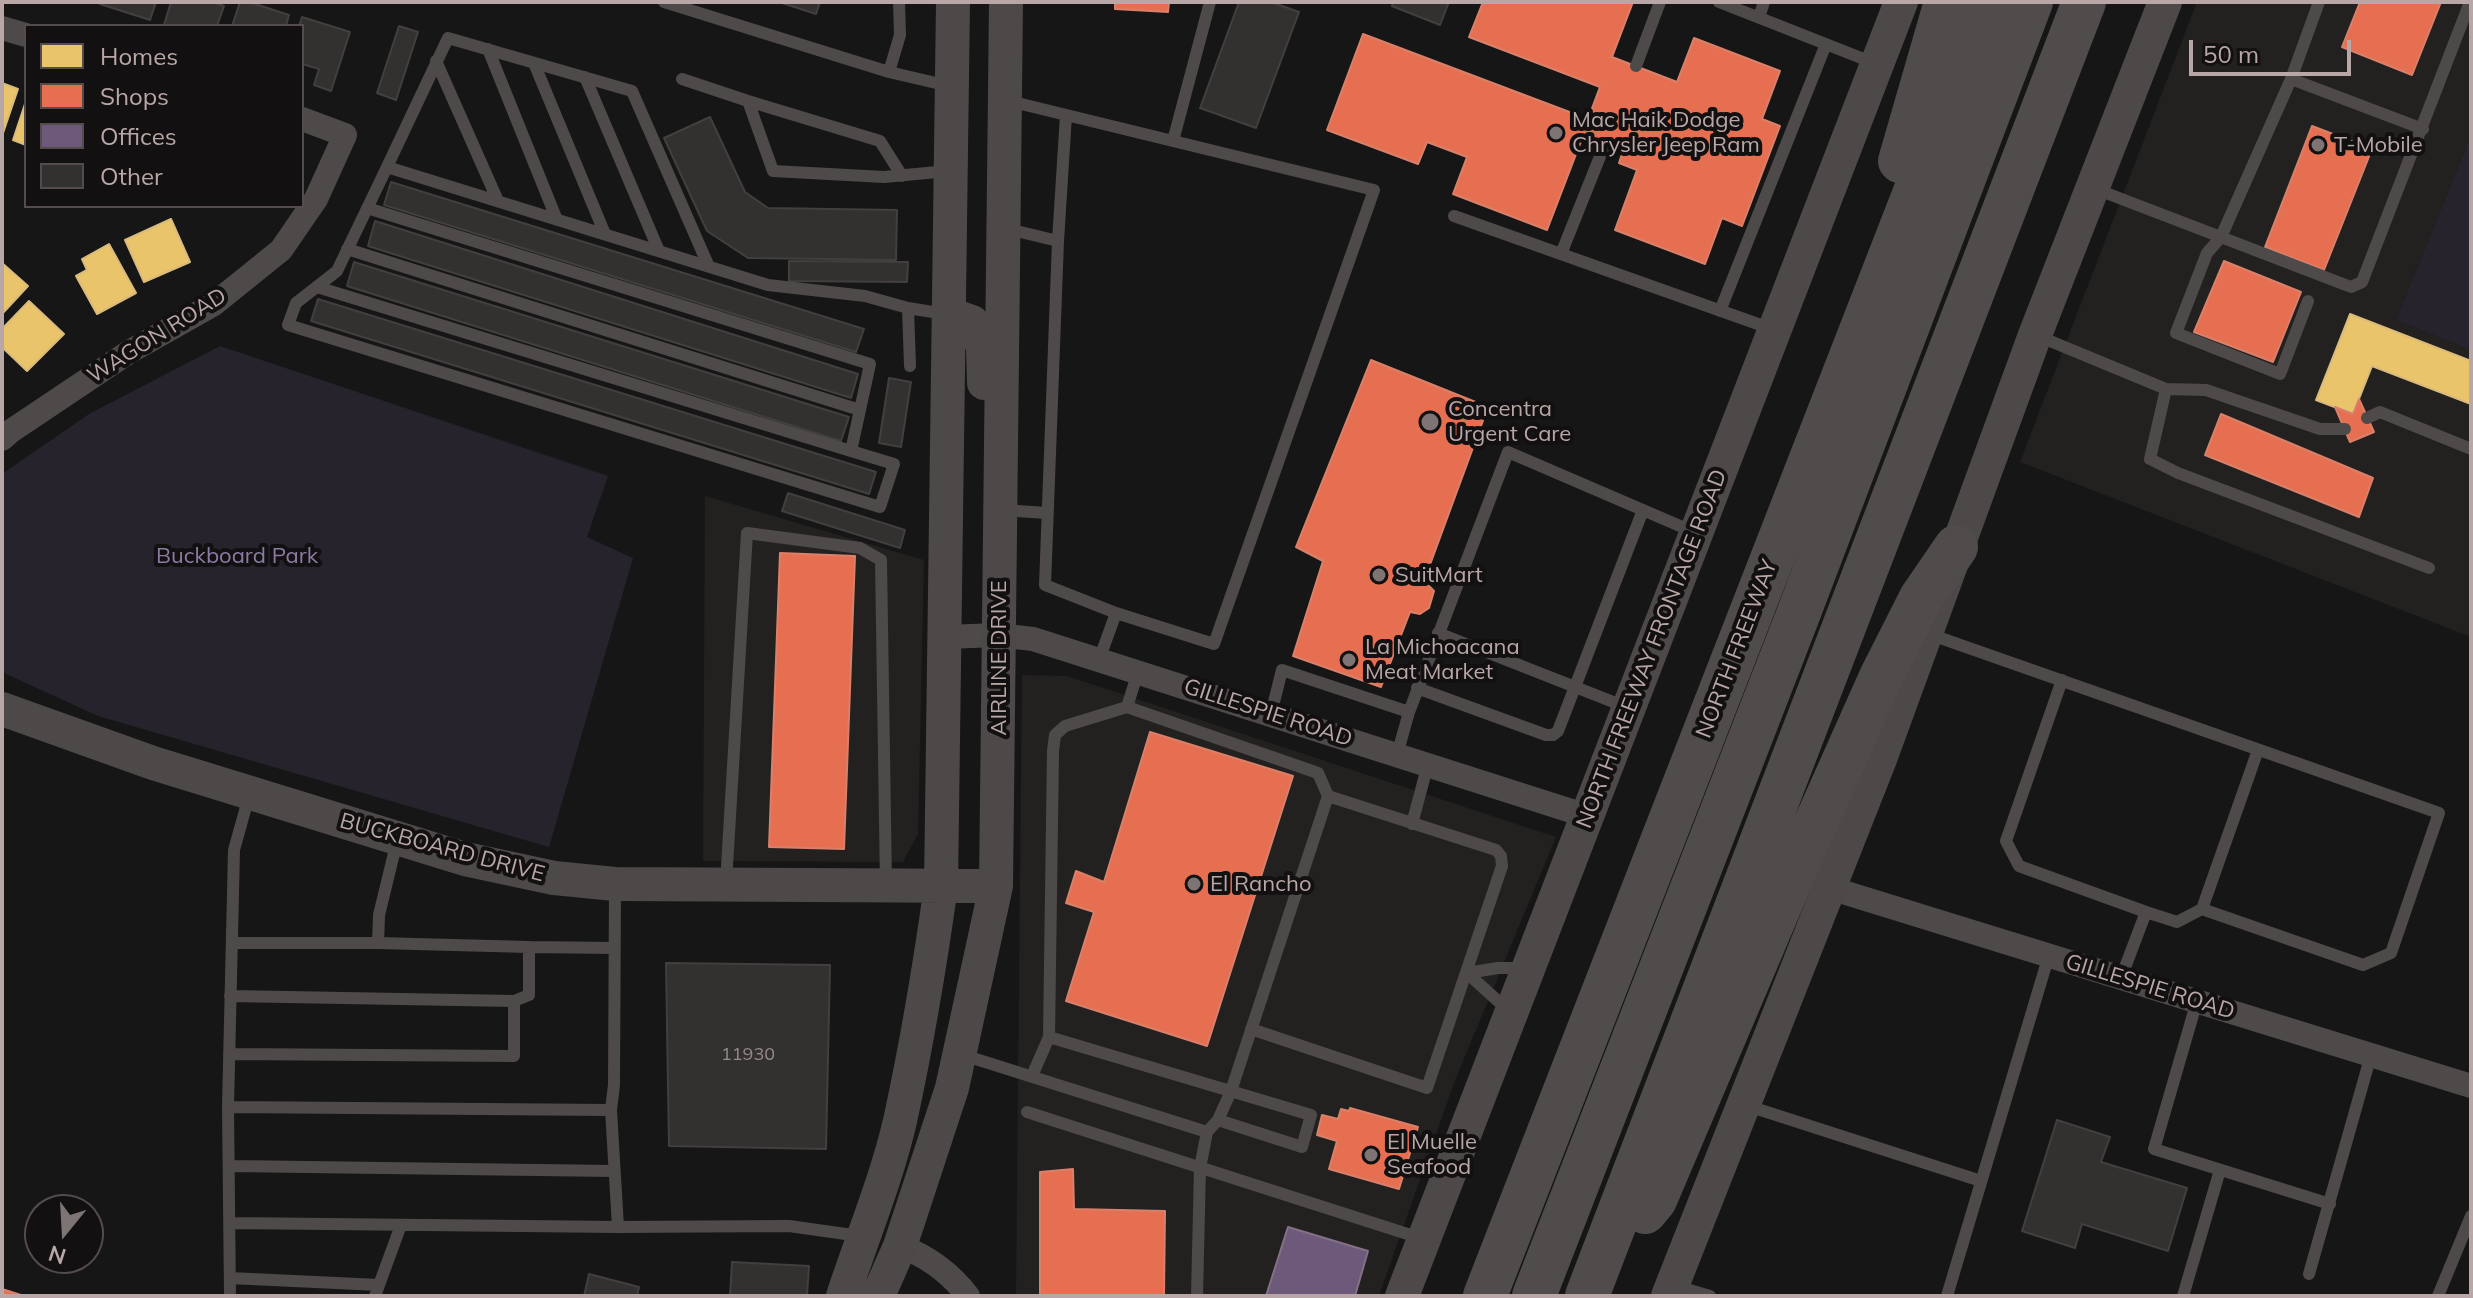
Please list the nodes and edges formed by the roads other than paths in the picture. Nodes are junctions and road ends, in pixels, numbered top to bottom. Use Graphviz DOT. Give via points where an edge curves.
graph roads {
  1 [pos="664,2"];
  2 [pos="899,2"];
  3 [pos="953,2"];
  4 [pos="1006,2"];
  5 [pos="1210,2"];
  6 [pos="1660,2"];
  7 [pos="1719,2"];
  8 [pos="1764,2"];
  9 [pos="1901,2"];
  10 [pos="1946,2"];
  11 [pos="1989,2"];
  12 [pos="2031,2"];
  13 [pos="2084,2"];
  14 [pos="2165,2"];
  15 [pos="2319,2"];
  16 [pos="2470,2"];
  17 [pos="1759,17"];
  18 [pos="2,28"];
  19 [pos="24,34"];
  20 [pos="1826,44"];
  21 [pos="488,49"];
  22 [pos="436,61"];
  23 [pos="534,63"];
  24 [pos="1877,64"];
  25 [pos="1636,66"];
  26 [pos="889,72"];
  27 [pos="585,77"];
  28 [pos="682,79"];
  29 [pos="2291,79"];
  30 [pos="952,87"];
  31 [pos="1006,100"];
  32 [pos="748,101"];
  33 [pos="1066,115"];
  34 [pos="304,120"];
  35 [pos="2423,129"];
  36 [pos="1173,141"];
  37 [pos="1605,144"];
  38 [pos="387,167"];
  39 [pos="1005,169"];
  40 [pos="951,170"];
  41 [pos="902,176"];
  42 [pos="2093,187"];
  43 [pos="498,201"];
  44 [pos="367,208"];
  45 [pos="1454,216"];
  46 [pos="557,220"];
  47 [pos="1004,229"];
  48 [pos="605,234"];
  49 [pos="2221,237"];
  50 [pos="1897,238"];
  51 [pos="1058,241"];
  52 [pos="347,249"];
  53 [pos="659,251"];
  54 [pos="1561,254"];
  55 [pos="709,267"];
  56 [pos="317,287"];
  57 [pos="2308,301"];
  58 [pos="908,308"];
  59 [pos="1720,311"];
  60 [pos="949,314"];
  61 [pos="1775,330"];
  62 [pos="2035,335"];
  63 [pos="910,366"];
  64 [pos="2166,389"];
  65 [pos="1002,409"];
  66 [pos="860,410"];
  67 [pos="2367,418"];
  68 [pos="2345,429"];
  69 [pos="5,430"];
  70 [pos="2471,449"];
  71 [pos="851,451"];
  72 [pos="1000,509"];
  73 [pos="1643,510"];
  74 [pos="1047,513"];
  75 [pos="1697,533"];
  76 [pos="1956,547"];
  77 [pos="2429,568"];
  78 [pos="1116,613"];
  79 [pos="1438,633"];
  80 [pos="1926,633"];
  81 [pos="998,635"];
  82 [pos="945,637"];
  83 [pos="1099,660"];
  84 [pos="1138,672"];
  85 [pos="2062,680"];
  86 [pos="1574,687"];
  87 [pos="1417,688"];
  88 [pos="1127,707"];
  89 [pos="1629,708"];
  90 [pos="2,709"];
  91 [pos="1409,712"];
  92 [pos="1271,714"];
  93 [pos="2258,750"];
  94 [pos="1397,755"];
  95 [pos="1428,764"];
  96 [pos="250,793"];
  97 [pos="1328,796"];
  98 [pos="1587,816"];
  99 [pos="1412,824"];
  100 [pos="398,838"];
  101 [pos="726,883"];
  102 [pos="615,884"];
  103 [pos="886,885"];
  104 [pos="941,886"];
  105 [pos="996,886"];
  106 [pos="1830,888"];
  107 [pos="2202,909"];
  108 [pos="2146,912"];
  109 [pos="232,943"];
  110 [pos="378,943"];
  111 [pos="529,947"];
  112 [pos="614,948"];
  113 [pos="2049,955"];
  114 [pos="1529,968"];
  115 [pos="1467,973"];
  116 [pos="2121,978"];
  117 [pos="230,996"];
  118 [pos="514,1001"];
  119 [pos="2197,1001"];
  120 [pos="1511,1013"];
  121 [pos="1251,1029"];
  122 [pos="1049,1037"];
  123 [pos="229,1054"];
  124 [pos="960,1054"];
  125 [pos="2371,1055"];
  126 [pos="1032,1076"];
  127 [pos="2471,1086"];
  128 [pos="1231,1091"];
  129 [pos="1745,1105"];
  130 [pos="228,1107"];
  131 [pos="611,1110"];
  132 [pos="1027,1112"];
  133 [pos="1218,1120"];
  134 [pos="1207,1132"];
  135 [pos="230,1166"];
  136 [pos="1200,1168"];
  137 [pos="2220,1170"];
  138 [pos="614,1171"];
  139 [pos="1981,1181"];
  140 [pos="878,1194"];
  141 [pos="2330,1204"];
  142 [pos="2471,1216"];
  143 [pos="230,1223"];
  144 [pos="401,1225"];
  145 [pos="618,1227"];
  146 [pos="863,1236"];
  147 [pos="1424,1240"];
  148 [pos="900,1246"];
  149 [pos="2309,1274"];
  150 [pos="230,1278"];
  151 [pos="1592,1282"];
  152 [pos="1670,1290"];
  153 [pos="377,1291"];
  154 [pos="230,1296"];
  155 [pos="843,1296"];
  156 [pos="878,1296"];
  157 [pos="968,1296"];
  158 [pos="1197,1296"];
  159 [pos="1402,1296"];
  160 [pos="1485,1296"];
  161 [pos="1534,1296"];
  162 [pos="1710,1296"];
  163 [pos="1947,1296"];
  164 [pos="2183,1296"];
  165 [pos="2438,1296"];
  1 -- 26 [label="lane"];
  2 -- 26 [label="lane" via="900,35"];
  3 -- 30 [label="main road"];
  4 -- 31 [label="main road, AIRLINE DRIVE"];
  5 -- 36 [label="lane"];
  6 -- 25 [label="lane"];
  7 -- 17 [label="lane"];
  8 -- 17 [label="lane"];
  9 -- 24 [label="main road, NORTH FREEWAY FRONTAGE ROAD"];
  10 -- 50 [label="highway" via="1897,169"];
  11 -- 50 [label="highway, NORTH FREEWAY"];
  12 -- 161 [label="highway, NORTH FREEWAY"];
  13 -- 151 [label="highway"];
  14 -- 42 [label="main road"];
  15 -- 29 [label="lane"];
  16 -- 35 [label="lane"];
  17 -- 20 [label="lane"];
  18 -- 19 [label="street"];
  20 -- 24 [label="lane"];
  20 -- 59 [label="lane"];
  21 -- 22 [label="lane" via="448,38"];
  21 -- 23 [label="lane"];
  21 -- 46 [label="lane"];
  22 -- 38 [label="lane"];
  22 -- 43 [label="lane"];
  23 -- 27 [label="lane"];
  23 -- 48 [label="lane"];
  24 -- 61 [label="main road, NORTH FREEWAY FRONTAGE ROAD"];
  26 -- 30 [label="lane"];
  27 -- 53 [label="lane"];
  27 -- 55 [label="lane" via="632,91"];
  28 -- 32 [label="lane"];
  29 -- 35 [label="lane"];
  29 -- 49 [label="lane"];
  30 -- 40 [label="main road"];
  31 -- 33 [label="lane"];
  31 -- 39 [label="main road, AIRLINE DRIVE"];
  32 -- 41 [label="lane" via="880,141"];
  32 -- 41 [label="lane" via="773,171"];
  33 -- 36 [label="lane"];
  33 -- 51 [label="lane"];
  34 -- 69 [label="street, WAGON ROAD" via="345,135 316,199 281,250 214,304"];
  35 -- 49 [label="lane" via="2362,282 2351,287"];
  36 -- 78 [label="lane" via="1374,190 1214,644"];
  37 -- 54 [label="lane"];
  38 -- 43 [label="lane"];
  38 -- 44 [label="lane"];
  39 -- 40 [label="main road"];
  39 -- 47 [label="main road, AIRLINE DRIVE"];
  40 -- 41 [label="lane"];
  40 -- 60 [label="main road"];
  42 -- 49 [label="lane"];
  42 -- 62 [label="main road"];
  43 -- 46 [label="lane"];
  44 -- 52 [label="lane"];
  44 -- 66 [label="lane" via="870,364"];
  45 -- 54 [label="lane"];
  46 -- 48 [label="lane"];
  47 -- 51 [label="lane"];
  47 -- 65 [label="main road, AIRLINE DRIVE"];
  48 -- 53 [label="lane"];
  49 -- 57 [label="lane" via="2207,253 2176,333 2280,374"];
  50 -- 160 [label="highway, NORTH FREEWAY"];
  51 -- 74 [label="lane"];
  52 -- 56 [label="lane" via="337,271"];
  52 -- 66 [label="lane"];
  53 -- 55 [label="lane"];
  54 -- 59 [label="lane"];
  55 -- 58 [label="lane" via="768,285 865,296"];
  56 -- 71 [label="lane"];
  56 -- 71 [label="lane" via="296,303 288,325 880,507 894,464"];
  58 -- 60 [label="lane"];
  58 -- 63 [label="lane"];
  59 -- 61 [label="lane"];
  60 -- 65 [label="main road" via="972,322 983,346 984,388"];
  60 -- 82 [label="main road"];
  61 -- 75 [label="main road, NORTH FREEWAY FRONTAGE ROAD"];
  62 -- 64 [label="lane"];
  62 -- 76 [label="main road"];
  64 -- 68 [label="lane" via="2206,390 2320,429"];
  64 -- 77 [label="lane" via="2150,459"];
  65 -- 72 [label="main road, AIRLINE DRIVE"];
  66 -- 71 [label="lane"];
  67 -- 70 [label="lane" via="2380,412"];
  72 -- 74 [label="lane"];
  72 -- 81 [label="main road, AIRLINE DRIVE"];
  73 -- 75 [label="lane"];
  73 -- 79 [label="lane" via="1508,452"];
  73 -- 86 [label="lane"];
  74 -- 78 [label="lane" via="1045,585"];
  75 -- 89 [label="main road, NORTH FREEWAY FRONTAGE ROAD"];
  76 -- 80 [label="main road"];
  76 -- 151 [label="highway" via="1921,598 1881,677 1655,1200"];
  78 -- 83 [label="lane"];
  79 -- 86 [label="lane"];
  79 -- 87 [label="lane"];
  80 -- 85 [label="lane"];
  80 -- 106 [label="main road"];
  81 -- 82 [label="street, GILLESPIE ROAD"];
  81 -- 83 [label="street, GILLESPIE ROAD" via="1033,639"];
  81 -- 105 [label="main road, AIRLINE DRIVE"];
  82 -- 104 [label="main road"];
  83 -- 84 [label="street, GILLESPIE ROAD"];
  84 -- 88 [label="lane"];
  84 -- 92 [label="street, GILLESPIE ROAD"];
  85 -- 93 [label="lane"];
  85 -- 108 [label="lane" via="2006,841 2019,866"];
  86 -- 87 [label="lane" via="1553,735"];
  86 -- 89 [label="lane"];
  87 -- 91 [label="lane"];
  88 -- 97 [label="lane" via="1318,773"];
  88 -- 122 [label="lane" via="1065,726 1055,735"];
  89 -- 98 [label="main road, NORTH FREEWAY FRONTAGE ROAD"];
  90 -- 96 [label="main road, BUCKBOARD DRIVE"];
  91 -- 92 [label="lane" via="1282,670"];
  91 -- 94 [label="lane"];
  92 -- 94 [label="street, GILLESPIE ROAD"];
  93 -- 107 [label="lane"];
  93 -- 107 [label="lane" via="2439,813 2401,925 2391,953 2363,965"];
  94 -- 95 [label="street, GILLESPIE ROAD"];
  95 -- 98 [label="street, GILLESPIE ROAD"];
  95 -- 99 [label="lane"];
  96 -- 100 [label="main road, BUCKBOARD DRIVE"];
  96 -- 109 [label="lane" via="234,850"];
  97 -- 99 [label="lane"];
  97 -- 121 [label="lane"];
  98 -- 114 [label="main road, NORTH FREEWAY FRONTAGE ROAD"];
  99 -- 115 [label="lane" via="1501,856"];
  100 -- 102 [label="main road, BUCKBOARD DRIVE" via="554,878"];
  100 -- 110 [label="lane" via="379,915"];
  101 -- 102 [label="main road, BUCKBOARD DRIVE"];
  101 -- 103 [label="main road, BUCKBOARD DRIVE"];
  101 -- 103 [label="lane" via="747,533 860,548 881,560"];
  102 -- 112 [label="lane"];
  103 -- 104 [label="main road, BUCKBOARD DRIVE"];
  104 -- 105 [label="main road, BUCKBOARD DRIVE"];
  104 -- 140 [label="main road" via="917,1037"];
  105 -- 124 [label="main road, AIRLINE DRIVE"];
  106 -- 113 [label="street, GILLESPIE ROAD"];
  106 -- 129 [label="main road"];
  107 -- 108 [label="lane" via="2177,922"];
  108 -- 116 [label="lane"];
  109 -- 110 [label="lane"];
  109 -- 117 [label="lane"];
  110 -- 111 [label="lane"];
  111 -- 112 [label="lane"];
  111 -- 118 [label="lane" via="529,995"];
  112 -- 131 [label="lane"];
  113 -- 116 [label="street, GILLESPIE ROAD"];
  113 -- 139 [label="lane"];
  114 -- 115 [label="lane"];
  114 -- 120 [label="main road, NORTH FREEWAY FRONTAGE ROAD"];
  115 -- 120 [label="lane"];
  115 -- 121 [label="lane" via="1427,1088"];
  116 -- 119 [label="street, GILLESPIE ROAD"];
  117 -- 118 [label="lane"];
  117 -- 123 [label="lane"];
  118 -- 123 [label="lane" via="514,1056"];
  119 -- 125 [label="street, GILLESPIE ROAD"];
  119 -- 137 [label="lane" via="2154,1149"];
  120 -- 147 [label="main road, NORTH FREEWAY FRONTAGE ROAD"];
  121 -- 128 [label="lane"];
  122 -- 126 [label="lane"];
  122 -- 128 [label="lane"];
  123 -- 130 [label="lane"];
  124 -- 126 [label="lane"];
  124 -- 148 [label="main road, AIRLINE DRIVE"];
  125 -- 127 [label="street, GILLESPIE ROAD"];
  125 -- 141 [label="lane"];
  126 -- 134 [label="lane"];
  128 -- 133 [label="lane"];
  128 -- 133 [label="lane" via="1311,1115 1302,1147"];
  129 -- 139 [label="lane"];
  129 -- 152 [label="main road"];
  130 -- 131 [label="lane"];
  130 -- 135 [label="lane"];
  131 -- 138 [label="lane"];
  132 -- 136 [label="lane"];
  133 -- 134 [label="lane"];
  134 -- 136 [label="lane"];
  135 -- 138 [label="lane"];
  135 -- 143 [label="lane"];
  136 -- 147 [label="lane"];
  136 -- 158 [label="lane"];
  137 -- 141 [label="lane"];
  137 -- 164 [label="lane"];
  138 -- 145 [label="lane"];
  139 -- 163 [label="lane"];
  140 -- 146 [label="main road"];
  140 -- 148 [label="main road" via="885,1240"];
  141 -- 149 [label="lane"];
  142 -- 165 [label="lane"];
  143 -- 144 [label="lane"];
  143 -- 150 [label="lane"];
  144 -- 145 [label="lane"];
  144 -- 153 [label="lane"];
  145 -- 146 [label="lane" via="789,1226"];
  146 -- 155 [label="main road"];
  147 -- 159 [label="main road, NORTH FREEWAY FRONTAGE ROAD"];
  148 -- 156 [label="main road, AIRLINE DRIVE"];
  148 -- 157 [label="street" via="952,1276"];
  150 -- 153 [label="lane"];
  150 -- 154 [label="lane"];
  152 -- 162 [label="lane"];
}
